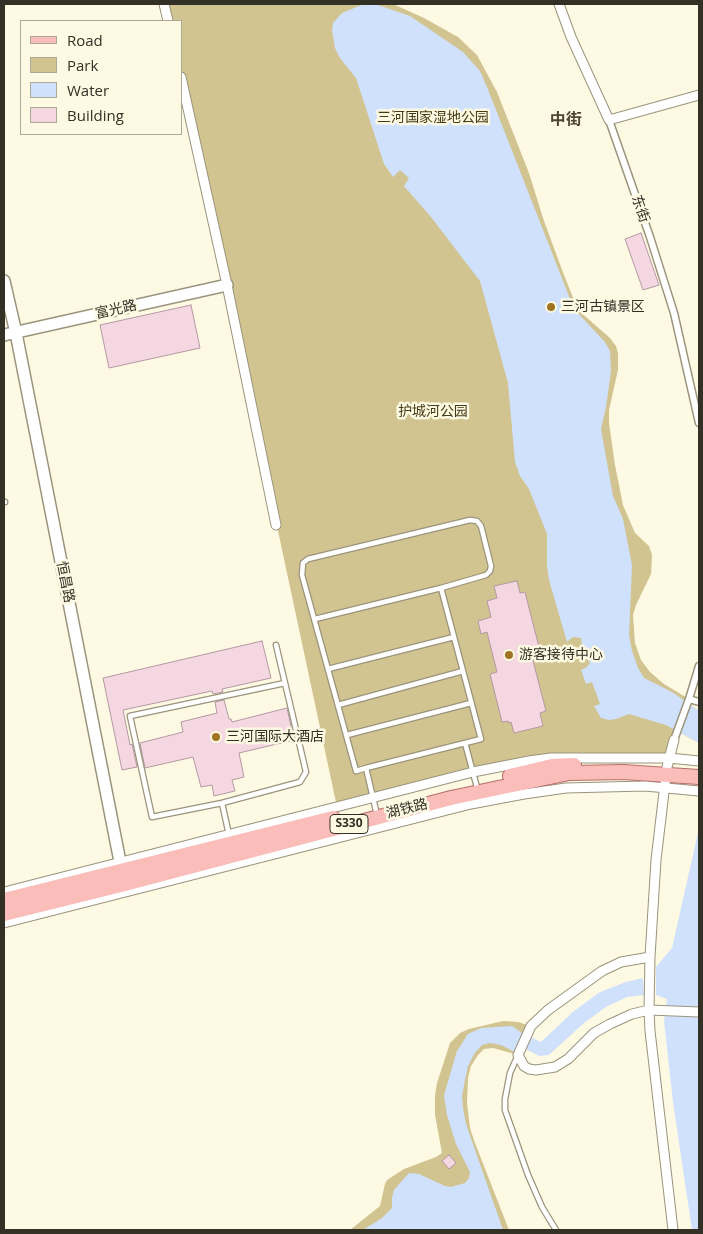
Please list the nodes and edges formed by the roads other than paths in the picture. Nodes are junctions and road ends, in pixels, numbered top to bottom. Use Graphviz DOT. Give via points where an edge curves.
graph roads {
  1 [pos="164,4"];
  2 [pos="559,4"];
  3 [pos="168,20"];
  4 [pos="182,82"];
  5 [pos="699,95"];
  6 [pos="609,120"];
  7 [pos="4,281"];
  8 [pos="227,285"];
  9 [pos="16,333"];
  10 [pos="4,336"];
  11 [pos="699,423"];
  12 [pos="276,525"];
  13 [pos="441,588"];
  14 [pos="315,619"];
  15 [pos="454,637"];
  16 [pos="276,645"];
  17 [pos="699,666"];
  18 [pos="328,669"];
  19 [pos="463,672"];
  20 [pos="285,683"];
  21 [pos="689,699"];
  22 [pos="699,702"];
  23 [pos="471,703"];
  24 [pos="338,705"];
  25 [pos="347,735"];
  26 [pos="674,740"];
  27 [pos="464,743"];
  28 [pos="699,761"];
  29 [pos="366,768"];
  30 [pos="699,770"];
  31 [pos="667,772"];
  32 [pos="699,777"];
  33 [pos="476,783"];
  34 [pos="699,791"];
  35 [pos="222,803"];
  36 [pos="375,807"];
  37 [pos="230,839"];
  38 [pos="121,866"];
  39 [pos="125,884"];
  40 [pos="4,892"];
  41 [pos="4,900"];
  42 [pos="4,914"];
  43 [pos="4,923"];
  44 [pos="650,957"];
  45 [pos="650,1010"];
  46 [pos="699,1012"];
  47 [pos="518,1055"];
  48 [pos="556,1230"];
  49 [pos="673,1230"];
  1 -- 3 [label="street"];
  2 -- 6 [label="street, 东街"];
  4 -- 8 [label="street"];
  5 -- 6 [label="street"];
  6 -- 11 [label="street, 东街" via="674,313"];
  7 -- 9 [label="street, 恒昌路"];
  8 -- 9 [label="street, 富光路"];
  8 -- 12 [label="street"];
  9 -- 10 [label="street, 富光路"];
  9 -- 38 [label="street, 恒昌路"];
  13 -- 14 [label="lane"];
  13 -- 14 [label="lane" via="490,571 482,526 477,521 470,520 308,559 301,569"];
  13 -- 15 [label="lane"];
  14 -- 18 [label="lane"];
  15 -- 18 [label="lane"];
  15 -- 19 [label="lane"];
  16 -- 20 [label="lane"];
  17 -- 21 [label="street"];
  18 -- 24 [label="lane"];
  19 -- 23 [label="lane"];
  19 -- 24 [label="lane"];
  20 -- 35 [label="lane" via="305,775 300,782"];
  20 -- 35 [label="lane" via="130,716 152,817"];
  21 -- 22 [label="street"];
  21 -- 26 [label="street"];
  23 -- 25 [label="lane"];
  23 -- 27 [label="lane" via="481,739"];
  24 -- 25 [label="lane"];
  25 -- 29 [label="lane" via="356,771"];
  26 -- 31 [label="street"];
  27 -- 29 [label="lane"];
  27 -- 33 [label="lane"];
  28 -- 31 [label="street"];
  29 -- 36 [label="lane"];
  30 -- 31 [label="main road, 湖铁路 / S330"];
  31 -- 32 [label="main road, 湖铁路 / S330"];
  31 -- 33 [label="main road, 湖铁路 / S330" via="569,773"];
  31 -- 33 [label="street" via="551,758 529,761"];
  31 -- 34 [label="street"];
  31 -- 43 [label="street" via="645,786 566,788 471,804"];
  31 -- 44 [label="street" via="656,860"];
  33 -- 36 [label="main road, 湖铁路 / S330"];
  33 -- 36 [label="street"];
  35 -- 37 [label="lane"];
  36 -- 37 [label="main road, 湖铁路 / S330"];
  36 -- 39 [label="main road, 湖铁路 / S330"];
  37 -- 38 [label="main road, 湖铁路 / S330"];
  38 -- 39 [label="street, 恒昌路"];
  38 -- 40 [label="street"];
  38 -- 41 [label="main road, 湖铁路 / S330"];
  39 -- 42 [label="main road, 湖铁路 / S330"];
  44 -- 45 [label="street"];
  44 -- 47 [label="street" via="613,965 560,1001 531,1026"];
  45 -- 46 [label="street"];
  45 -- 47 [label="street" via="617,1020 594,1033 568,1059 555,1067 529,1069"];
  45 -- 49 [label="street"];
  47 -- 48 [label="lane" via="510,1073 505,1110 528,1175"];
}
